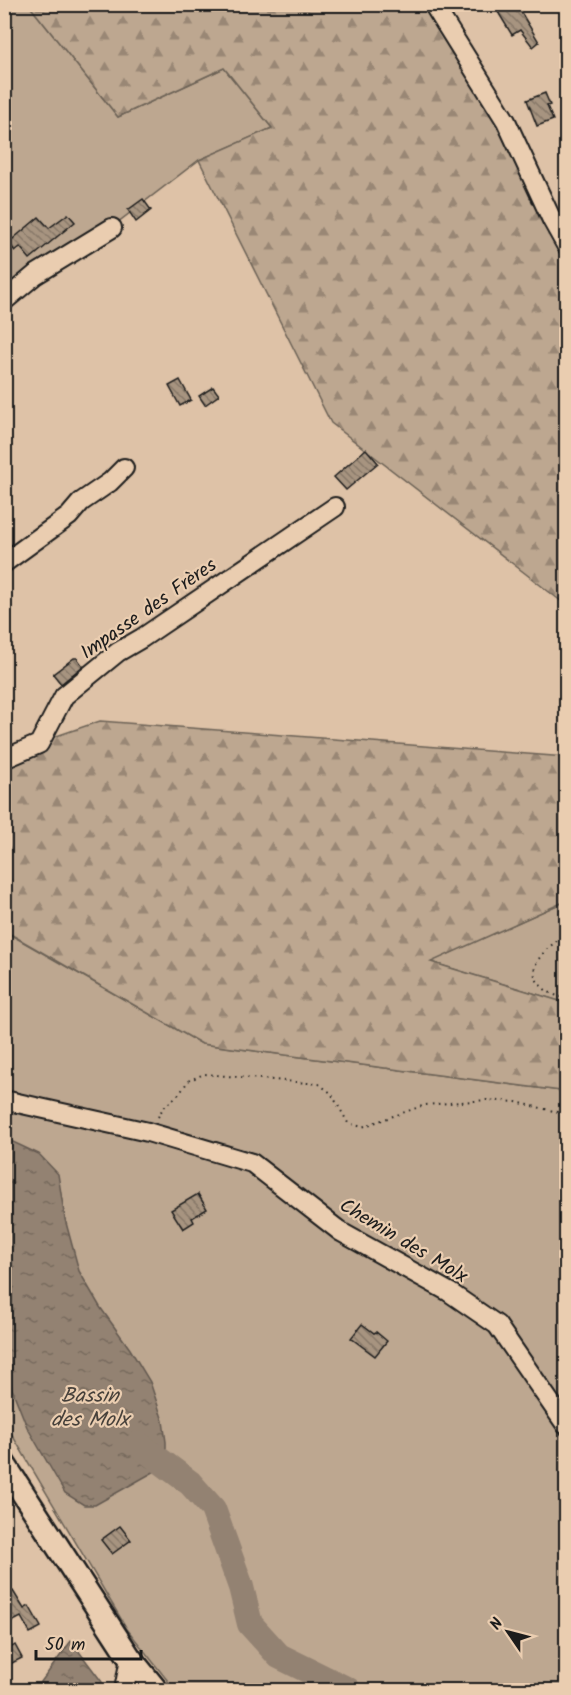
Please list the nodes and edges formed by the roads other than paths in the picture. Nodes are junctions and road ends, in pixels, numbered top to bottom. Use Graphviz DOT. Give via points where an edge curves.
graph roads {
  1 [pos="433,4"];
  2 [pos="112,228"];
  3 [pos="567,245"];
  4 [pos="4,301"];
  5 [pos="124,468"];
  6 [pos="335,507"];
  7 [pos="4,563"];
  8 [pos="4,759"];
  9 [pos="4,1100"];
  10 [pos="567,1425"];
  11 [pos="4,1464"];
  12 [pos="129,1658"];
  13 [pos="124,1690"];
  14 [pos="156,1690"];
  1 -- 3 [label="street" via="506,121"];
  2 -- 4 [label="street" via="35,275"];
  5 -- 7 [label="street" via="69,516"];
  6 -- 8 [label="street, Impasse des Frères" via="118,652 64,696 39,744"];
  9 -- 10 [label="street, Chemin des Molx" via="148,1132 252,1163 341,1232 449,1292 497,1324"];
  11 -- 12 [label="main road"];
  12 -- 13 [label="street"];
  12 -- 14 [label="main road"];
}
